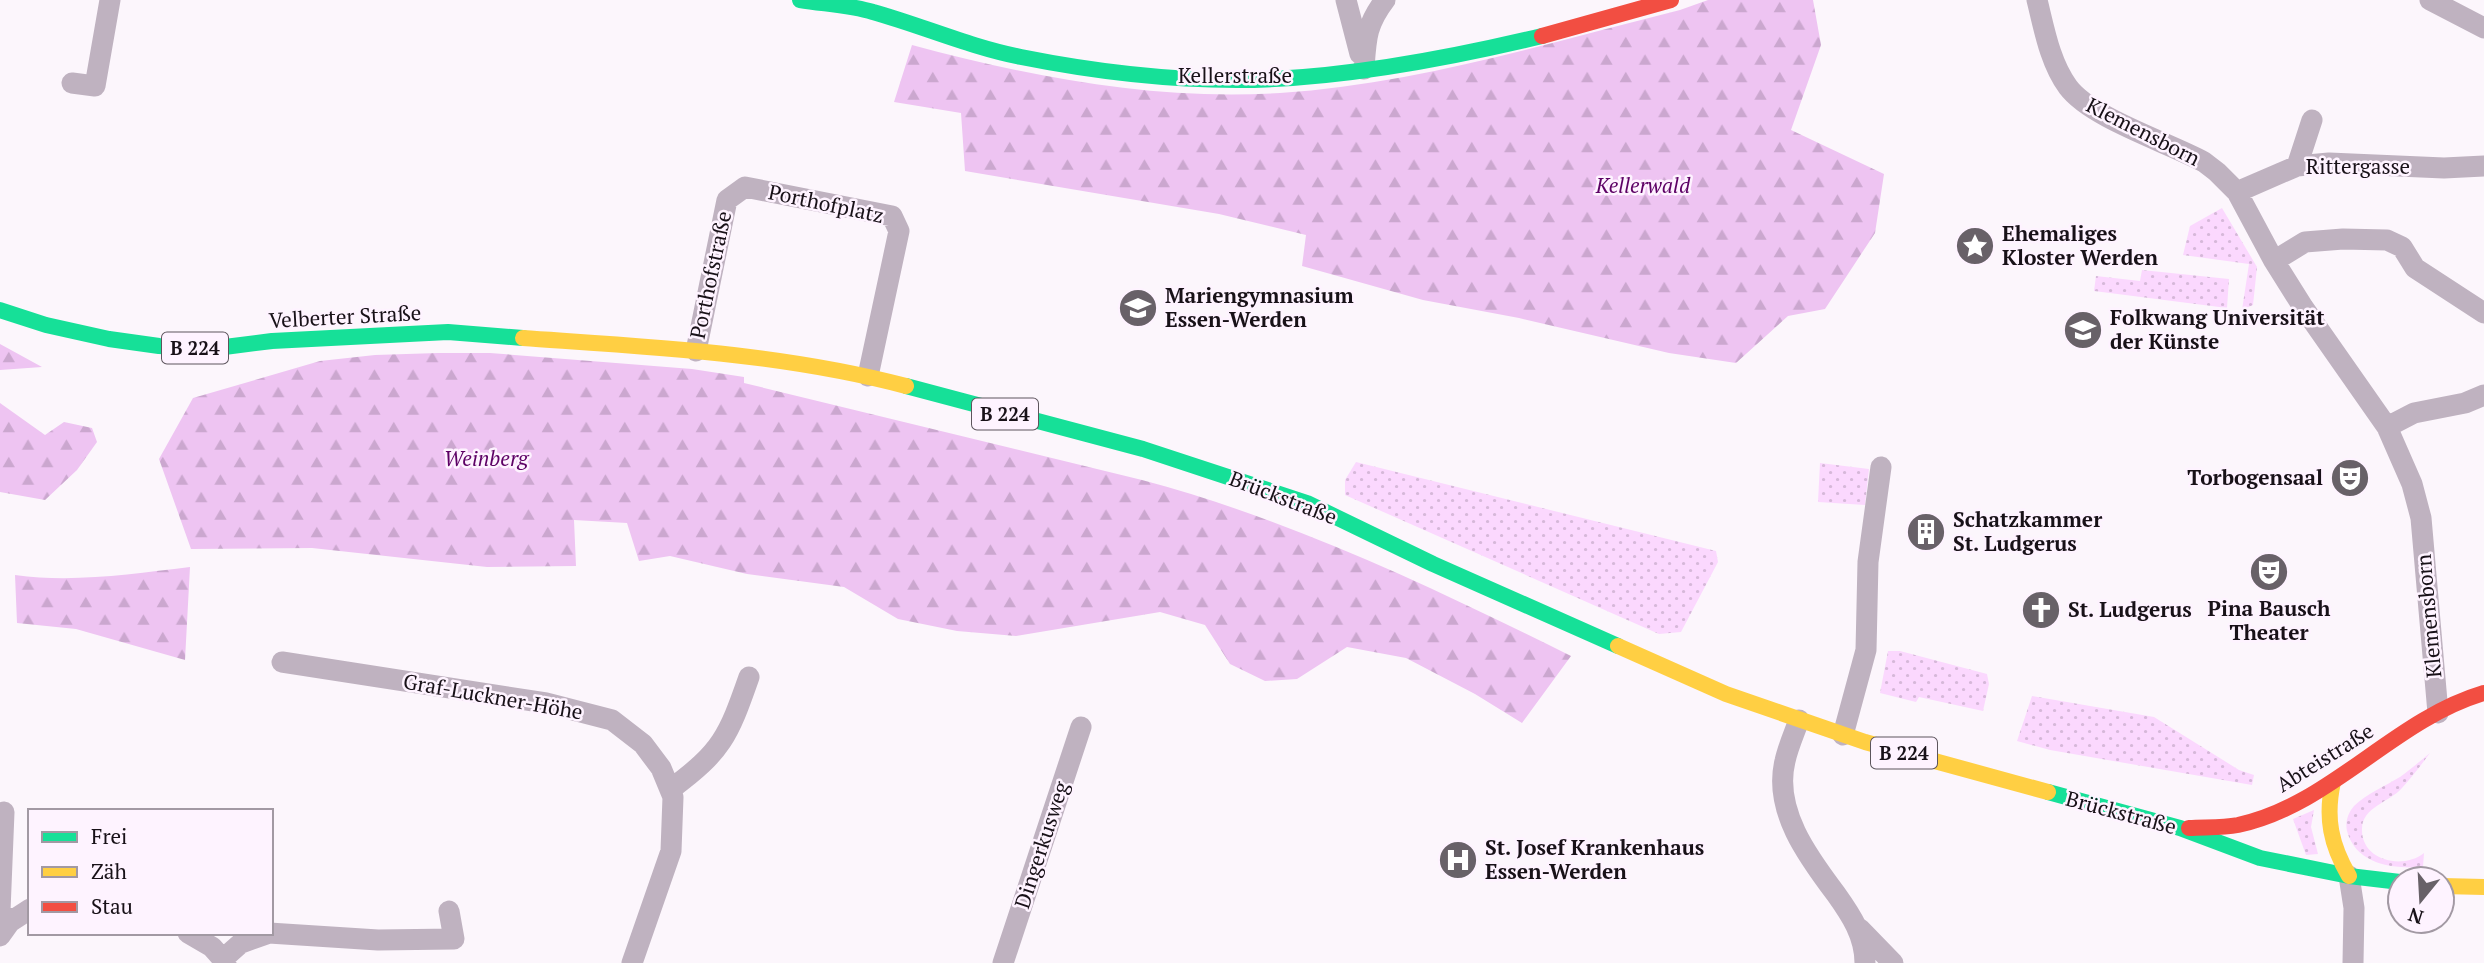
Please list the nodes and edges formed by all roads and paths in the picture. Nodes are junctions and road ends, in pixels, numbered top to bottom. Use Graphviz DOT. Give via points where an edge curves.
graph roads {
  1 [pos="110,0"];
  2 [pos="800,0"];
  3 [pos="1346,0"];
  4 [pos="1385,0"];
  5 [pos="1671,0"];
  6 [pos="2037,0"];
  7 [pos="2430,0"];
  8 [pos="2484,28"];
  9 [pos="1364,69"];
  10 [pos="72,83"];
  11 [pos="2312,120"];
  12 [pos="2297,166"];
  13 [pos="2484,166"];
  14 [pos="2236,192"];
  15 [pos="727,200"];
  16 [pos="2274,261"];
  17 [pos="0,310"];
  18 [pos="2484,313"];
  19 [pos="696,351"];
  20 [pos="868,376"];
  21 [pos="2484,396"];
  22 [pos="2387,427"];
  23 [pos="1881,467"];
  24 [pos="282,662"];
  25 [pos="749,677"];
  26 [pos="2484,693"];
  27 [pos="2438,713"];
  28 [pos="1799,720"];
  29 [pos="1081,727"];
  30 [pos="1843,735"];
  31 [pos="2333,782"];
  32 [pos="671,789"];
  33 [pos="4,812"];
  34 [pos="2180,828"];
  35 [pos="2350,876"];
  36 [pos="2386,880"];
  37 [pos="2456,886"];
  38 [pos="2484,887"];
  39 [pos="28,911"];
  40 [pos="449,911"];
  41 [pos="1856,925"];
  42 [pos="5,929"];
  43 [pos="273,933"];
  44 [pos="191,935"];
  45 [pos="263,935"];
  46 [pos="225,961"];
  47 [pos="632,963"];
  48 [pos="1003,963"];
  49 [pos="1865,963"];
  50 [pos="1893,963"];
  51 [pos="2353,963"];
  1 -- 10 [label="street" via="95,86"];
  2 -- 9 [label="main road, Kellerstraße" via="871,11 1021,57 1124,73 1237,80"];
  3 -- 9 [label="street"];
  4 -- 9 [label="street" via="1366,34"];
  5 -- 9 [label="main road, Kellerstraße" via="1521,42"];
  6 -- 14 [label="street, Klemensborn" via="2055,62 2077,97 2102,114 2204,162"];
  7 -- 8 [label="street"];
  11 -- 12 [label="street"];
  12 -- 13 [label="street, Rittergasse"];
  12 -- 14 [label="street, Rittergasse"];
  14 -- 16 [label="street, Klemensborn"];
  15 -- 19 [label="street, Porthofstraße"];
  15 -- 20 [label="street, Porthofplatz" via="745,187 892,216 899,231"];
  16 -- 18 [label="street" via="2305,242 2387,240 2402,247 2415,268"];
  16 -- 22 [label="street, Klemensborn"];
  17 -- 19 [label="main road, Velberter Straße / B 224" via="109,339 209,349 448,332"];
  19 -- 20 [label="main road, Brückstraße / B 224"];
  20 -- 28 [label="main road, Brückstraße / B 224" via="1143,449 1307,503 1685,676"];
  21 -- 22 [label="street" via="2414,413"];
  22 -- 27 [label="street, Klemensborn" via="2412,484 2421,519"];
  23 -- 30 [label="street" via="1868,562 1866,650"];
  24 -- 32 [label="street, Graf-Luckner-Höhe" via="546,703 612,720 643,744"];
  25 -- 32 [label="street" via="720,747"];
  26 -- 27 [label="main road, Abteistraße / B 224"];
  27 -- 31 [label="main road, Abteistraße / B 224"];
  28 -- 30 [label="main road, Brückstraße / B 224"];
  28 -- 41 [label="street" via="1784,762 1788,815"];
  29 -- 48 [label="street, Dingerkusweg"];
  30 -- 34 [label="main road, Brückstraße / B 224"];
  31 -- 34 [label="main road, Abteistraße / B 224" via="2281,810 2238,824"];
  31 -- 35 [label="main road" via="2330,838"];
  32 -- 47 [label="street, Graf-Luckner-Höhe" via="671,851"];
  33 -- 42 [label="street" via="0,911"];
  34 -- 35 [label="main road, Brückstraße / B 224" via="2260,858"];
  35 -- 36 [label="main road, Brückstraße / B 224"];
  35 -- 51 [label="street"];
  37 -- 38 [label="main road"];
  39 -- 42 [label="street"];
  40 -- 43 [label="street" via="454,939"];
  41 -- 49 [label="street"];
  41 -- 50 [label="street"];
  44 -- 46 [label="street"];
  45 -- 46 [label="street" via="241,943"];
}
